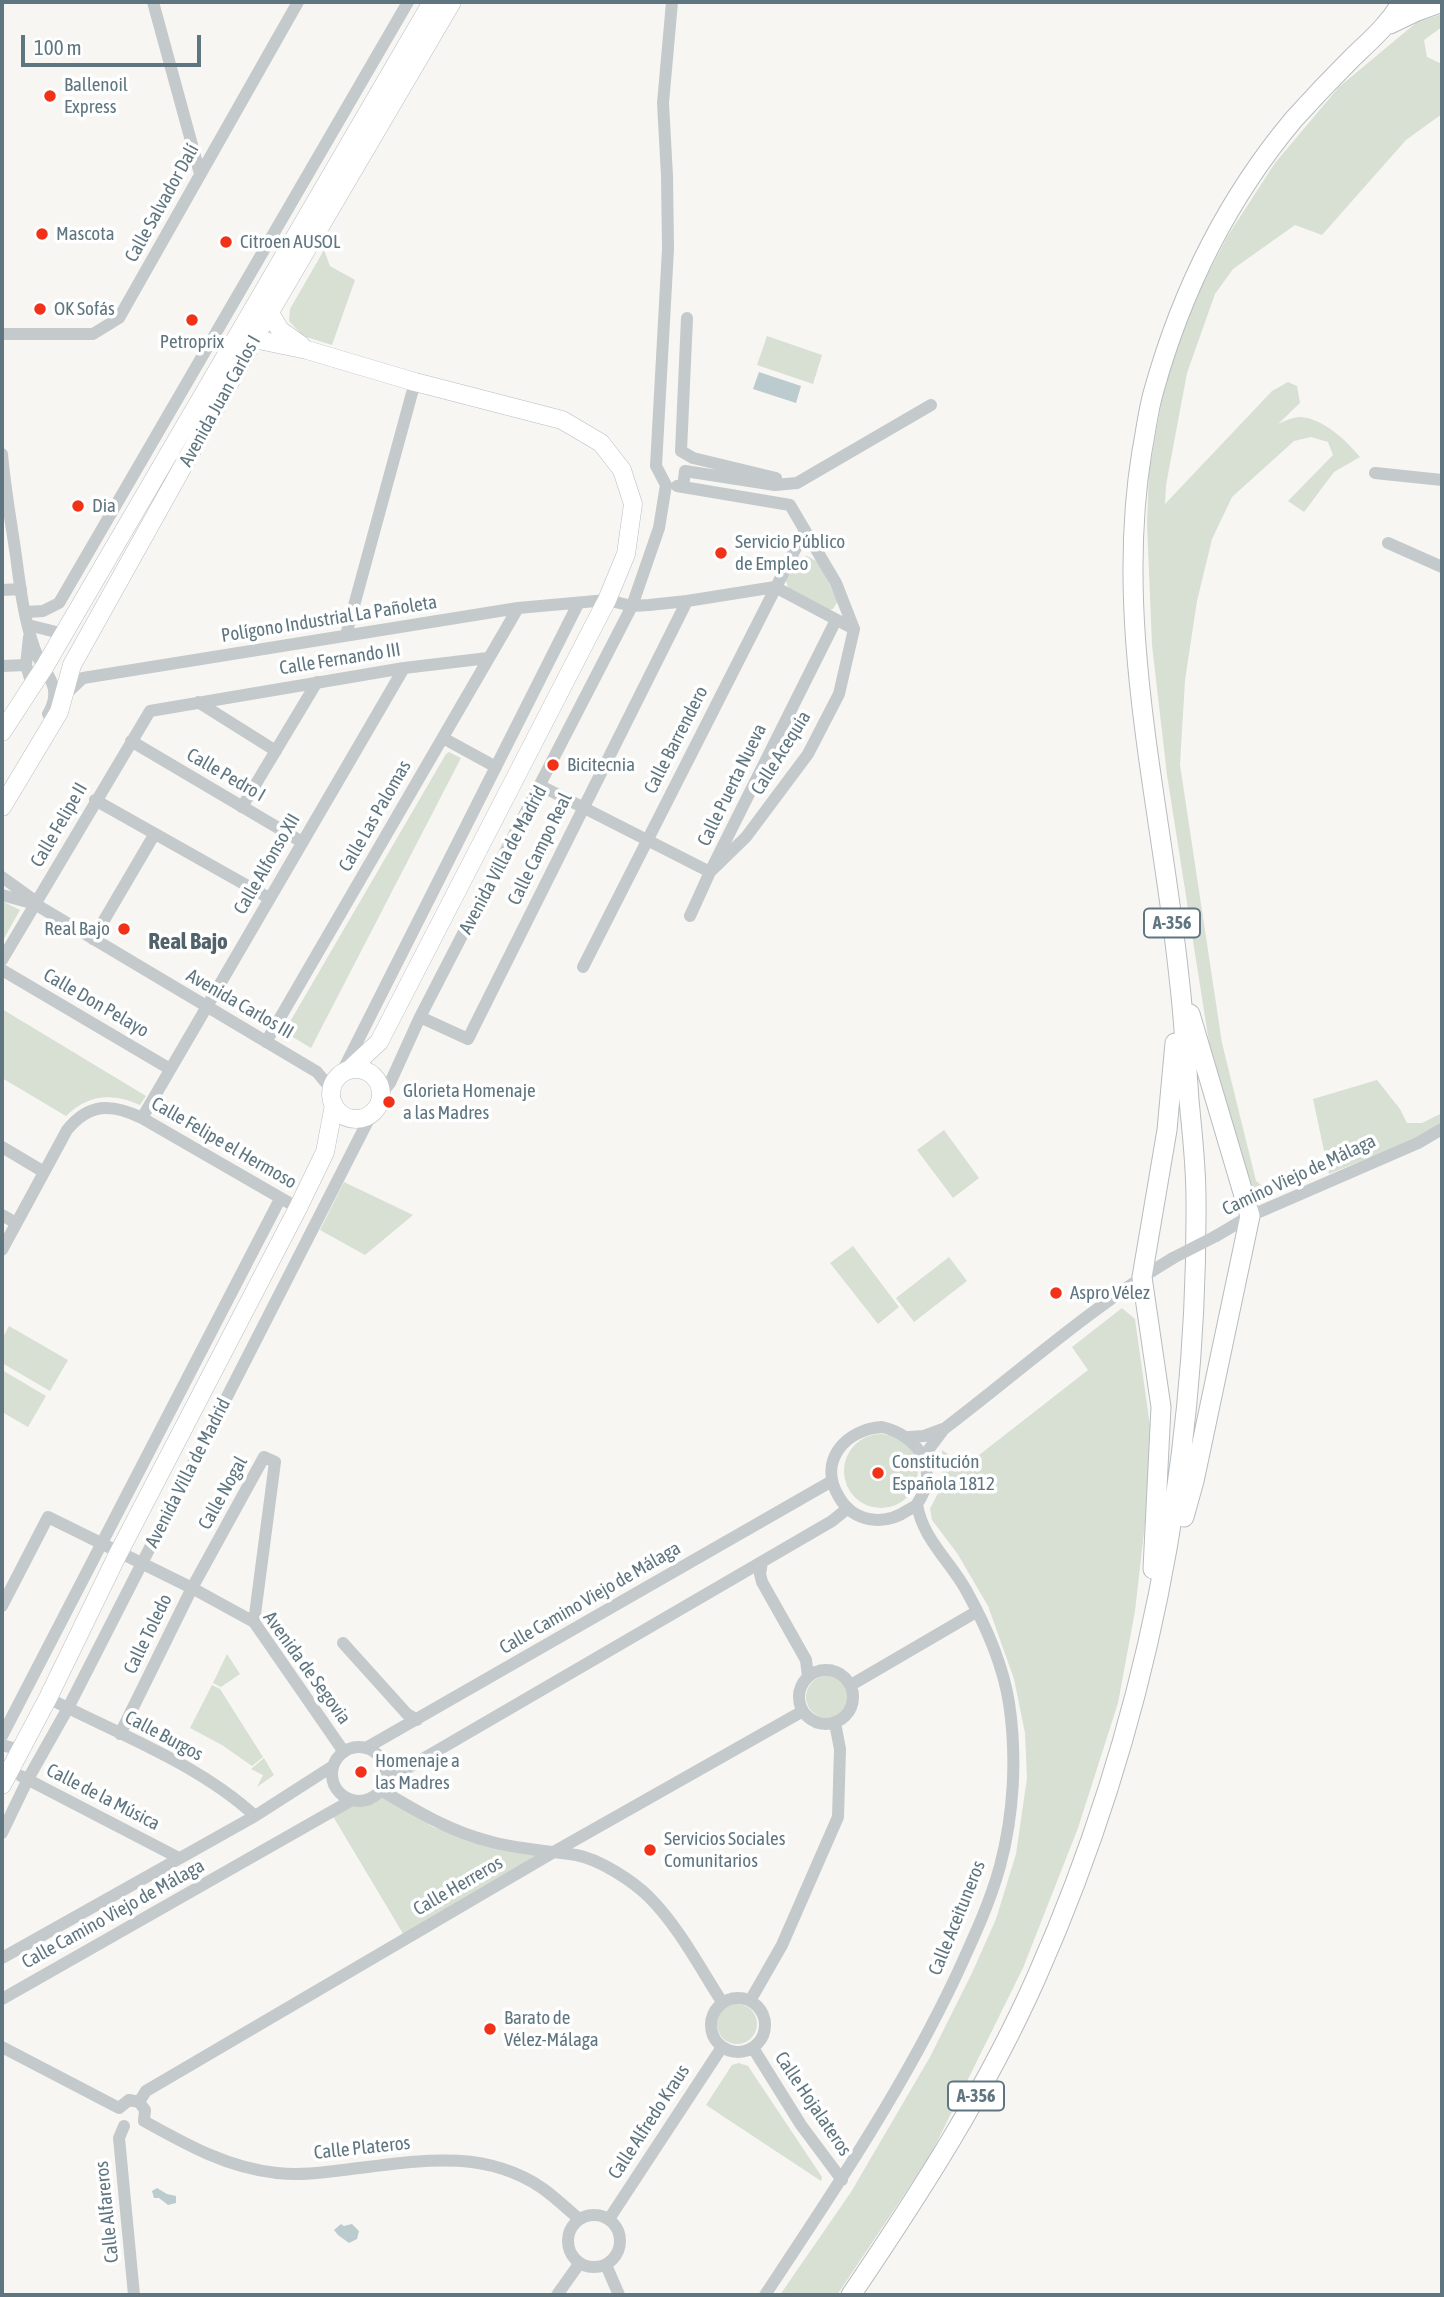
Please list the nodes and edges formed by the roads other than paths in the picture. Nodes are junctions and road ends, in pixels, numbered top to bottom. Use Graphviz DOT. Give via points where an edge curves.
graph roads {
  1 [pos="153,2"];
  2 [pos="298,2"];
  3 [pos="408,2"];
  4 [pos="432,2"];
  5 [pos="452,2"];
  6 [pos="672,2"];
  7 [pos="1402,2"];
  8 [pos="1442,2"];
  9 [pos="1386,26"];
  10 [pos="200,174"];
  11 [pos="270,313"];
  12 [pos="687,318"];
  13 [pos="2,334"];
  14 [pos="254,339"];
  15 [pos="307,349"];
  16 [pos="415,382"];
  17 [pos="931,405"];
  18 [pos="2,454"];
  19 [pos="1375,473"];
  20 [pos="1442,480"];
  21 [pos="3,481"];
  22 [pos="797,483"];
  23 [pos="666,485"];
  24 [pos="683,487"];
  25 [pos="805,530"];
  26 [pos="1388,544"];
  27 [pos="1442,568"];
  28 [pos="775,587"];
  29 [pos="21,589"];
  30 [pos="2,590"];
  31 [pos="607,600"];
  32 [pos="687,601"];
  33 [pos="578,604"];
  34 [pos="632,606"];
  35 [pos="518,608"];
  36 [pos="26,612"];
  37 [pos="836,620"];
  38 [pos="29,629"];
  39 [pos="854,629"];
  40 [pos="64,634"];
  41 [pos="346,635"];
  42 [pos="488,658"];
  43 [pos="26,665"];
  44 [pos="2,666"];
  45 [pos="45,667"];
  46 [pos="404,668"];
  47 [pos="317,682"];
  48 [pos="32,685"];
  49 [pos="65,695"];
  50 [pos="198,702"];
  51 [pos="150,711"];
  52 [pos="2,732"];
  53 [pos="443,738"];
  54 [pos="131,741"];
  55 [pos="276,751"];
  56 [pos="29,761"];
  57 [pos="496,767"];
  58 [pos="541,786"];
  59 [pos="95,800"];
  60 [pos="2,807"];
  61 [pos="242,807"];
  62 [pos="582,807"];
  63 [pos="153,835"];
  64 [pos="647,840"];
  65 [pos="302,842"];
  66 [pos="710,872"];
  67 [pos="2,877"];
  68 [pos="2,895"];
  69 [pos="269,898"];
  70 [pos="35,904"];
  71 [pos="690,916"];
  72 [pos="93,939"];
  73 [pos="2,960"];
  74 [pos="583,967"];
  75 [pos="2,970"];
  76 [pos="1179,976"];
  77 [pos="206,1007"];
  78 [pos="420,1017"];
  79 [pos="267,1042"];
  80 [pos="379,1042"];
  81 [pos="170,1069"];
  82 [pos="339,1082"];
  83 [pos="380,1089"];
  84 [pos="364,1116"];
  85 [pos="142,1118"];
  86 [pos="1442,1129"];
  87 [pos="2,1147"];
  88 [pos="325,1152"];
  89 [pos="44,1172"];
  90 [pos="280,1199"];
  91 [pos="298,1208"];
  92 [pos="2,1215"];
  93 [pos="1250,1216"];
  94 [pos="16,1223"];
  95 [pos="2,1247"];
  96 [pos="1142,1277"];
  97 [pos="944,1429"];
  98 [pos="909,1437"];
  99 [pos="925,1462"];
  100 [pos="832,1481"];
  101 [pos="917,1504"];
  102 [pos="848,1508"];
  103 [pos="897,1517"];
  104 [pos="922,1526"];
  105 [pos="101,1544"];
  106 [pos="118,1554"];
  107 [pos="762,1562"];
  108 [pos="141,1564"];
  109 [pos="734,1578"];
  110 [pos="762,1582"];
  111 [pos="1162,1582"];
  112 [pos="192,1588"];
  113 [pos="2,1606"];
  114 [pos="976,1612"];
  115 [pos="254,1622"];
  116 [pos="1149,1638"];
  117 [pos="343,1643"];
  118 [pos="806,1661"];
  119 [pos="820,1671"];
  120 [pos="808,1677"];
  121 [pos="850,1685"];
  122 [pos="48,1698"];
  123 [pos="68,1708"];
  124 [pos="803,1711"];
  125 [pos="416,1720"];
  126 [pos="835,1723"];
  127 [pos="120,1734"];
  128 [pos="2,1736"];
  129 [pos="2,1745"];
  130 [pos="366,1748"];
  131 [pos="20,1751"];
  132 [pos="344,1752"];
  133 [pos="333,1766"];
  134 [pos="4,1779"];
  135 [pos="28,1779"];
  136 [pos="383,1785"];
  137 [pos="352,1800"];
  138 [pos="255,1816"];
  139 [pos="2,1833"];
  140 [pos="552,1853"];
  141 [pos="179,1858"];
  142 [pos="2,1958"];
  143 [pos="2,1999"];
  144 [pos="750,2001"];
  145 [pos="722,2003"];
  146 [pos="2,2047"];
  147 [pos="722,2047"];
  148 [pos="753,2048"];
  149 [pos="139,2102"];
  150 [pos="119,2108"];
  151 [pos="144,2121"];
  152 [pos="124,2126"];
  153 [pos="842,2180"];
  154 [pos="579,2219"];
  155 [pos="609,2219"];
  156 [pos="579,2263"];
  157 [pos="606,2265"];
  158 [pos="134,2295"];
  159 [pos="557,2295"];
  160 [pos="619,2295"];
  161 [pos="765,2295"];
  162 [pos="851,2295"];
  1 -- 10 [label="street"];
  2 -- 10 [label="street, Calle Salvador Dalí"];
  3 -- 36 [label="street" via="59,603 43,611"];
  4 -- 40 [label="street, Avenida Juan Carlos I"];
  5 -- 11 [label="street, Avenida Juan Carlos I"];
  6 -- 23 [label="street" via="663,103 668,250 656,466"];
  7 -- 9 [label="main road, A-356"];
  8 -- 9 [label="main road, A-356"];
  9 -- 76 [label="main road, A-356" via="1292,122 1237,196 1212,237 1178,313 1151,398 1135,495 1136,655"];
  10 -- 13 [label="street, Calle Salvador Dalí" via="119,318 93,334"];
  11 -- 14 [label="street, Avenida Juan Carlos I"];
  11 -- 15 [label="street" via="280,330"];
  12 -- 22 [label="street" via="681,451 693,458"];
  14 -- 15 [label="street"];
  14 -- 49 [label="street, Avenida Juan Carlos I" via="72,665"];
  15 -- 16 [label="street"];
  16 -- 31 [label="street" via="562,420 601,443 622,470 633,504 626,554"];
  16 -- 41 [label="street"];
  17 -- 22 [label="street"];
  18 -- 21 [label="street"];
  19 -- 20 [label="street"];
  21 -- 29 [label="street"];
  22 -- 24 [label="street" via="775,485 685,471"];
  23 -- 24 [label="street"];
  23 -- 34 [label="street, Avenida Villa de Madrid" via="659,528"];
  24 -- 25 [label="street" via="790,505"];
  25 -- 28 [label="street, Calle Barrendero"];
  25 -- 39 [label="street" via="836,583"];
  26 -- 27 [label="street"];
  28 -- 32 [label="street"];
  28 -- 37 [label="street"];
  28 -- 64 [label="street, Calle Barrendero"];
  29 -- 30 [label="street"];
  29 -- 36 [label="street"];
  31 -- 33 [label="street, Polígono Industrial La Pañoleta"];
  31 -- 34 [label="street"];
  31 -- 80 [label="street"];
  32 -- 34 [label="street"];
  32 -- 62 [label="street, Calle Campo Real"];
  33 -- 35 [label="street, Polígono Industrial La Pañoleta"];
  33 -- 57 [label="street"];
  34 -- 58 [label="street, Avenida Villa de Madrid"];
  35 -- 41 [label="street, Polígono Industrial La Pañoleta"];
  35 -- 42 [label="street, Calle Las Palomas"];
  36 -- 38 [label="street"];
  37 -- 39 [label="street"];
  37 -- 66 [label="street, Calle Puerta Nueva"];
  38 -- 40 [label="street"];
  38 -- 43 [label="street"];
  38 -- 45 [label="street" via="36,655"];
  39 -- 66 [label="street, Calle Acequia" via="839,694 808,754 746,837"];
  40 -- 45 [label="street, Avenida Juan Carlos I"];
  41 -- 49 [label="street, Polígono Industrial La Pañoleta" via="83,678"];
  42 -- 46 [label="street, Calle Fernando III"];
  42 -- 53 [label="street, Calle Las Palomas"];
  43 -- 44 [label="street"];
  43 -- 48 [label="street"];
  45 -- 48 [label="street, Avenida Juan Carlos I"];
  45 -- 56 [label="street" via="54,688 52,707 31,745"];
  46 -- 47 [label="street, Calle Fernando III"];
  46 -- 65 [label="street, Calle Alfonso XII"];
  47 -- 50 [label="street, Calle Fernando III"];
  47 -- 55 [label="street"];
  48 -- 52 [label="street, Avenida Juan Carlos I"];
  49 -- 56 [label="street, Avenida Juan Carlos I"];
  50 -- 51 [label="street, Calle Fernando III"];
  50 -- 55 [label="street"];
  51 -- 54 [label="street, Calle Felipe II"];
  53 -- 57 [label="street"];
  53 -- 79 [label="street, Calle Las Palomas"];
  54 -- 59 [label="street, Calle Felipe II"];
  54 -- 61 [label="street, Calle Pedro I"];
  55 -- 61 [label="street"];
  56 -- 60 [label="street, Avenida Juan Carlos I"];
  57 -- 82 [label="street"];
  58 -- 62 [label="street, Calle Puerta Nueva"];
  58 -- 78 [label="street, Avenida Villa de Madrid"];
  59 -- 63 [label="street"];
  59 -- 70 [label="street, Calle Felipe II"];
  61 -- 65 [label="street, Calle Pedro I"];
  62 -- 64 [label="street, Calle Puerta Nueva"];
  62 -- 78 [label="street, Calle Campo Real" via="468,1039"];
  63 -- 69 [label="street"];
  63 -- 72 [label="street"];
  64 -- 66 [label="street, Calle Puerta Nueva"];
  64 -- 74 [label="street, Calle Barrendero"];
  65 -- 69 [label="street, Calle Alfonso XII"];
  66 -- 71 [label="street, Calle Acequia"];
  67 -- 70 [label="street, Avenida Carlos III"];
  68 -- 70 [label="street, Avenida Carlos III"];
  69 -- 77 [label="street, Calle Alfonso XII"];
  70 -- 72 [label="street, Avenida Carlos III"];
  70 -- 73 [label="street, Calle Felipe II"];
  72 -- 77 [label="street, Avenida Carlos III"];
  75 -- 81 [label="street, Calle Don Pelayo"];
  76 -- 93 [label="main road"];
  76 -- 96 [label="main road" via="1167,1130"];
  76 -- 111 [label="main road, A-356" via="1196,1191 1195,1301 1178,1491"];
  77 -- 79 [label="street, Avenida Carlos III"];
  77 -- 81 [label="street, Calle Alfonso XII"];
  78 -- 83 [label="street, Avenida Villa de Madrid" via="390,1083"];
  79 -- 82 [label="street, Avenida Carlos III"];
  80 -- 82 [label="street"];
  80 -- 83 [label="street"];
  81 -- 85 [label="street, Calle Alfonso XII"];
  82 -- 83 [label="street" via="365,1071"];
  82 -- 84 [label="street" via="344,1116"];
  82 -- 88 [label="street"];
  83 -- 84 [label="street" via="380,1101"];
  84 -- 88 [label="street"];
  84 -- 108 [label="street, Avenida Villa de Madrid"];
  85 -- 89 [label="street, Calle Felipe el Hermoso" via="116,1108 96,1108 78,1117"];
  85 -- 90 [label="street, Calle Felipe el Hermoso"];
  86 -- 93 [label="street, Camino Viejo de Málaga"];
  87 -- 89 [label="street"];
  88 -- 91 [label="street"];
  89 -- 94 [label="street, Calle Felipe el Hermoso"];
  90 -- 91 [label="street, Calle Felipe el Hermoso"];
  90 -- 105 [label="street"];
  91 -- 106 [label="street"];
  92 -- 94 [label="street"];
  93 -- 96 [label="street, Camino Viejo de Málaga, bridge"];
  93 -- 111 [label="main road" via="1194,1481"];
  94 -- 95 [label="street, Calle Felipe el Hermoso"];
  96 -- 97 [label="street"];
  96 -- 116 [label="main road" via="1161,1407"];
  97 -- 98 [label="street"];
  97 -- 99 [label="street"];
  98 -- 99 [label="street"];
  98 -- 100 [label="street" via="883,1427 855,1433 836,1453"];
  99 -- 101 [label="street" via="926,1478"];
  100 -- 102 [label="street"];
  100 -- 125 [label="street, Calle Camino Viejo de Málaga"];
  101 -- 103 [label="street"];
  101 -- 104 [label="street, Calle Aceituneros"];
  102 -- 103 [label="street" via="868,1519"];
  102 -- 107 [label="street"];
  103 -- 104 [label="street"];
  104 -- 114 [label="street, Calle Aceituneros"];
  105 -- 106 [label="street, Avenida de Segovia"];
  105 -- 113 [label="street, Avenida de Segovia" via="48,1517"];
  105 -- 128 [label="street"];
  106 -- 108 [label="street, Avenida de Segovia"];
  106 -- 122 [label="street"];
  107 -- 109 [label="street"];
  107 -- 110 [label="street"];
  108 -- 112 [label="street, Avenida de Segovia"];
  108 -- 123 [label="street, Avenida Villa de Madrid"];
  109 -- 110 [label="street" via="745,1576"];
  109 -- 136 [label="street"];
  110 -- 118 [label="street"];
  111 -- 116 [label="main road, A-356"];
  112 -- 115 [label="street, Avenida de Segovia"];
  112 -- 115 [label="street, Calle Nogal" via="264,1457 275,1462"];
  112 -- 127 [label="street, Calle Toledo"];
  114 -- 121 [label="street"];
  114 -- 153 [label="street, Calle Aceituneros" via="992,1645 1009,1702 1014,1750 1011,1806 1000,1866 945,1998"];
  115 -- 132 [label="street, Avenida de Segovia"];
  116 -- 162 [label="main road, A-356" via="1120,1752 1088,1849 1035,1979 959,2126"];
  117 -- 125 [label="street"];
  118 -- 119 [label="street"];
  118 -- 120 [label="street"];
  119 -- 120 [label="street"];
  119 -- 121 [label="street" via="838,1673"];
  120 -- 124 [label="street" via="800,1693"];
  121 -- 126 [label="street" via="853,1703"];
  122 -- 123 [label="street, Calle Burgos"];
  122 -- 131 [label="street"];
  123 -- 127 [label="street, Calle Burgos"];
  123 -- 135 [label="street, Avenida Villa de Madrid"];
  124 -- 126 [label="street" via="817,1723"];
  124 -- 140 [label="street, Calle Herreros"];
  125 -- 130 [label="street, Calle Camino Viejo de Málaga"];
  126 -- 144 [label="street" via="841,1749 838,1817 782,1945"];
  127 -- 138 [label="street, Calle Burgos" via="173,1760 237,1799"];
  129 -- 131 [label="street"];
  130 -- 132 [label="street"];
  130 -- 136 [label="street" via="382,1760 386,1770"];
  131 -- 134 [label="street"];
  132 -- 133 [label="street"];
  133 -- 137 [label="street" via="335,1787"];
  133 -- 138 [label="street, Calle Camino Viejo de Málaga"];
  134 -- 135 [label="street, Calle de la Música"];
  135 -- 139 [label="street, Avenida Villa de Madrid"];
  135 -- 141 [label="street, Calle de la Música"];
  136 -- 137 [label="street" via="373,1797"];
  136 -- 140 [label="street" via="432,1821 490,1842"];
  137 -- 143 [label="street, Calle Camino Viejo de Málaga"];
  138 -- 141 [label="street, Calle Camino Viejo de Málaga"];
  140 -- 145 [label="street" via="579,1856 615,1871 649,1897"];
  140 -- 149 [label="street, Calle Herreros" via="146,2091"];
  141 -- 142 [label="street, Calle Camino Viejo de Málaga"];
  144 -- 145 [label="street" via="741,1998"];
  144 -- 148 [label="street" via="759,2008 765,2029"];
  145 -- 147 [label="street" via="711,2019 711,2029"];
  146 -- 150 [label="street"];
  147 -- 148 [label="street" via="732,2052"];
  147 -- 155 [label="street, Calle Alfredo Kraus"];
  148 -- 153 [label="street, Calle Hojalateros"];
  149 -- 150 [label="street" via="129,2100"];
  149 -- 151 [label="street" via="145,2110"];
  150 -- 152 [label="street"];
  151 -- 152 [label="street"];
  151 -- 154 [label="street, Calle Plateros" via="225,2162 280,2174 415,2161 467,2160 491,2165 541,2188"];
  152 -- 158 [label="street, Calle Alfareros" via="119,2138"];
  153 -- 161 [label="street, Calle Aceituneros"];
  154 -- 155 [label="street" via="599,2215"];
  154 -- 156 [label="street" via="567,2236 571,2256"];
  155 -- 157 [label="street" via="620,2237 620,2248"];
  156 -- 157 [label="street" via="597,2268"];
  156 -- 159 [label="street"];
  157 -- 160 [label="street"];
}
